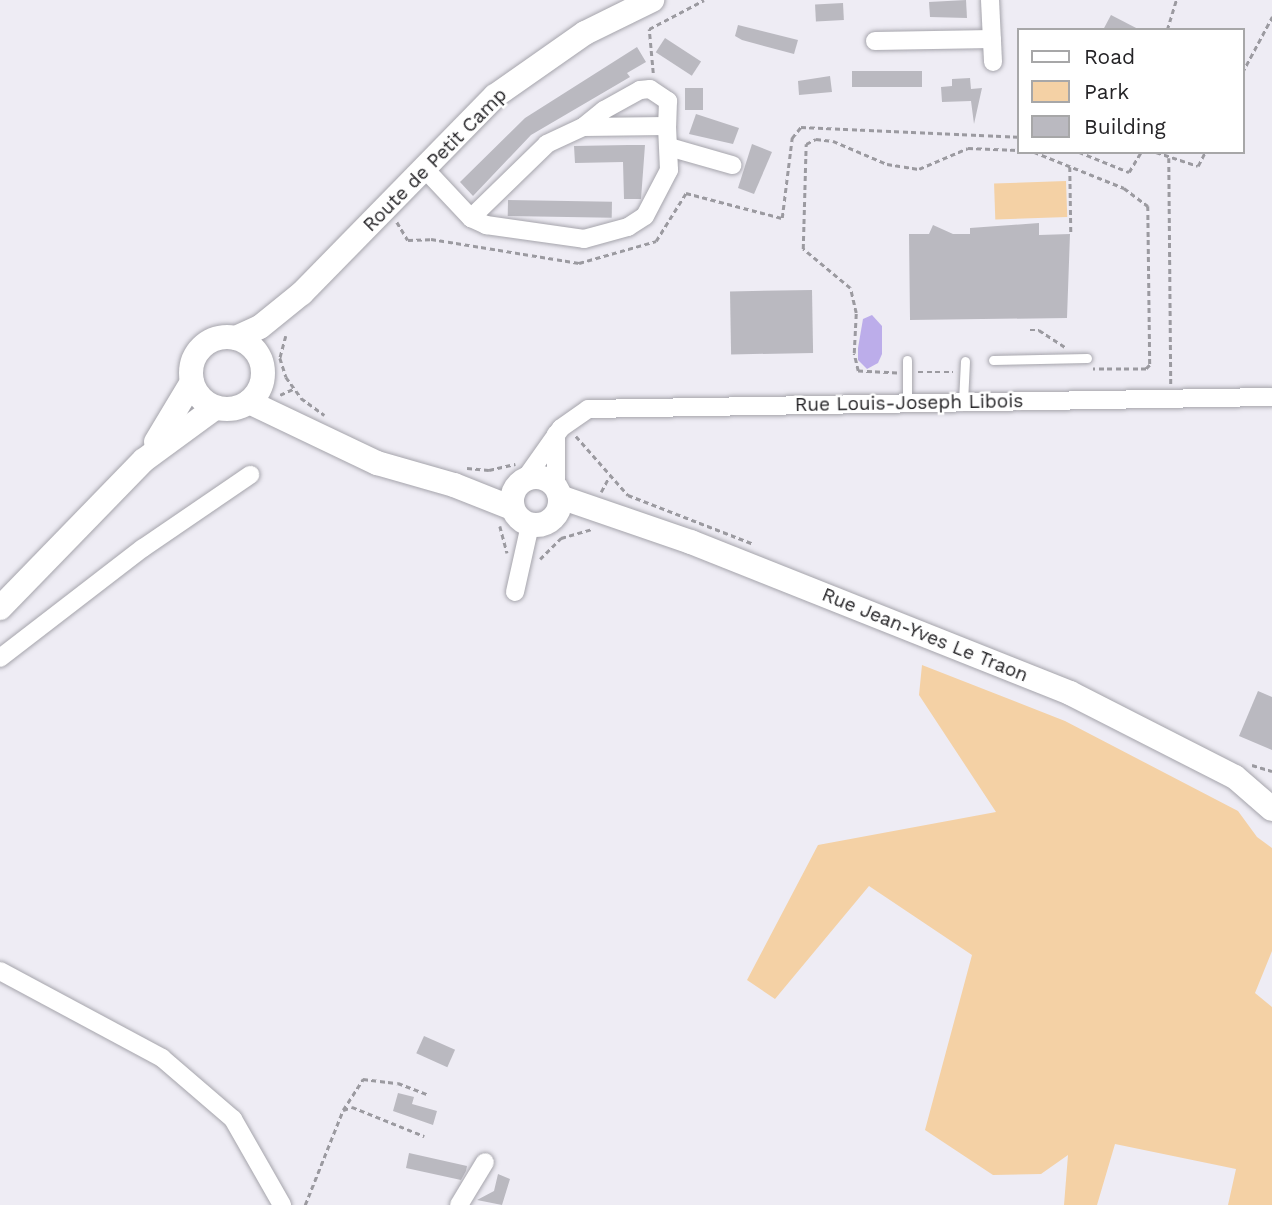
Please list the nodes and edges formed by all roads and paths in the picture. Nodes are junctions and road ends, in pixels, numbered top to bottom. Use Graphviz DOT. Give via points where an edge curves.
graph roads {
  1 [pos="652,0"];
  2 [pos="704,0"];
  3 [pos="990,0"];
  4 [pos="1176,0"];
  5 [pos="1272,18"];
  6 [pos="1168,28"];
  7 [pos="992,38"];
  8 [pos="875,41"];
  9 [pos="993,62"];
  10 [pos="1244,69"];
  11 [pos="657,90"];
  12 [pos="667,126"];
  13 [pos="583,127"];
  14 [pos="1016,137"];
  15 [pos="669,147"];
  16 [pos="1016,150"];
  17 [pos="1039,154"];
  18 [pos="1084,154"];
  19 [pos="1140,154"];
  20 [pos="1160,154"];
  21 [pos="1204,154"];
  22 [pos="1169,158"];
  23 [pos="733,165"];
  24 [pos="1070,167"];
  25 [pos="424,168"];
  26 [pos="394,216"];
  27 [pos="471,218"];
  28 [pos="1071,232"];
  29 [pos="303,293"];
  30 [pos="1030,330"];
  31 [pos="236,338"];
  32 [pos="1087,358"];
  33 [pos="1067,359"];
  34 [pos="907,360"];
  35 [pos="993,360"];
  36 [pos="965,361"];
  37 [pos="1087,369"];
  38 [pos="261,370"];
  39 [pos="964,371"];
  40 [pos="907,373"];
  41 [pos="192,382"];
  42 [pos="1272,397"];
  43 [pos="1171,398"];
  44 [pos="248,402"];
  45 [pos="963,402"];
  46 [pos="906,403"];
  47 [pos="215,408"];
  48 [pos="308,430"];
  49 [pos="556,434"];
  50 [pos="144,460"];
  51 [pos="250,475"];
  52 [pos="610,477"];
  53 [pos="518,491"];
  54 [pos="557,501"];
  55 [pos="595,514"];
  56 [pos="530,525"];
  57 [pos="522,564"];
  58 [pos="515,592"];
  59 [pos="0,608"];
  60 [pos="0,658"];
  61 [pos="1235,777"];
  62 [pos="1272,789"];
  63 [pos="1272,809"];
  64 [pos="0,971"];
  65 [pos="427,1094"];
  66 [pos="343,1110"];
  67 [pos="424,1136"];
  68 [pos="485,1162"];
  69 [pos="282,1205"];
  70 [pos="305,1205"];
  71 [pos="458,1205"];
  1 -- 25 [label="main road, Route de Petit Camp" via="541,61 495,96"];
  2 -- 11 [label="path" via="649,29"];
  3 -- 7 [label="street"];
  4 -- 6 [label="path"];
  5 -- 10 [label="path"];
  7 -- 8 [label="street"];
  7 -- 9 [label="street"];
  11 -- 12 [label="street" via="667,101"];
  11 -- 13 [label="street" via="640,90"];
  12 -- 13 [label="street"];
  12 -- 15 [label="street"];
  13 -- 27 [label="street" via="547,144"];
  14 -- 26 [label="path" via="801,127 792,138 782,218 687,193 656,241 579,263 431,239 408,240"];
  15 -- 23 [label="street"];
  15 -- 27 [label="street" via="663,185 645,216 628,228 584,239 486,225"];
  16 -- 40 [label="path" via="968,148 919,169 887,164 833,141 806,144 803,249 850,288 856,313 858,371"];
  17 -- 24 [label="path"];
  18 -- 19 [label="path" via="1129,172"];
  20 -- 22 [label="path"];
  21 -- 22 [label="path" via="1198,166"];
  22 -- 43 [label="path"];
  24 -- 28 [label="path"];
  24 -- 37 [label="path" via="1124,188 1148,206 1150,365 1146,369"];
  25 -- 27 [label="street"];
  25 -- 29 [label="main road, Route de Petit Camp"];
  29 -- 31 [label="main road, Route de Petit Camp" via="260,327"];
  29 -- 38 [label="main road, Route de Petit Camp"];
  30 -- 33 [label="path" via="1067,345"];
  31 -- 38 [label="main road" via="247,343"];
  31 -- 41 [label="main road" via="220,338 200,349 191,370"];
  32 -- 33 [label="lane"];
  33 -- 35 [label="lane"];
  34 -- 40 [label="lane"];
  36 -- 39 [label="lane"];
  38 -- 44 [label="main road"];
  38 -- 48 [label="main road"];
  39 -- 40 [label="path"];
  39 -- 45 [label="lane"];
  40 -- 46 [label="lane"];
  41 -- 47 [label="main road" via="197,393"];
  41 -- 50 [label="main road"];
  42 -- 43 [label="street, Rue Louis-Joseph Libois"];
  43 -- 45 [label="street, Rue Louis-Joseph Libois"];
  44 -- 47 [label="main road" via="238,408"];
  44 -- 48 [label="main road"];
  45 -- 46 [label="street, Rue Louis-Joseph Libois"];
  46 -- 49 [label="street, Rue Louis-Joseph Libois" via="589,409 576,414"];
  47 -- 50 [label="main road"];
  48 -- 53 [label="main road" via="377,463 454,485"];
  49 -- 53 [label="street, Rue Louis-Joseph Libois"];
  49 -- 54 [label="street"];
  50 -- 59 [label="main road"];
  51 -- 60 [label="street" via="144,548"];
  52 -- 55 [label="path"];
  53 -- 54 [label="main road" via="545,479"];
  53 -- 56 [label="main road"];
  54 -- 55 [label="main road"];
  54 -- 56 [label="main road"];
  55 -- 57 [label="path" via="592,530 561,538 535,563"];
  55 -- 61 [label="main road, Rue Jean-Yves Le Traon" via="629,520 1070,693"];
  56 -- 57 [label="street"];
  57 -- 58 [label="street"];
  61 -- 62 [label="main road"];
  61 -- 63 [label="main road, Rue Jean-Yves Le Traon"];
  64 -- 69 [label="street" via="66,1003 172,1067 233,1119"];
  65 -- 66 [label="path" via="398,1083 363,1079"];
  66 -- 67 [label="path" via="352,1107"];
  66 -- 70 [label="path"];
  68 -- 71 [label="street"];
}
